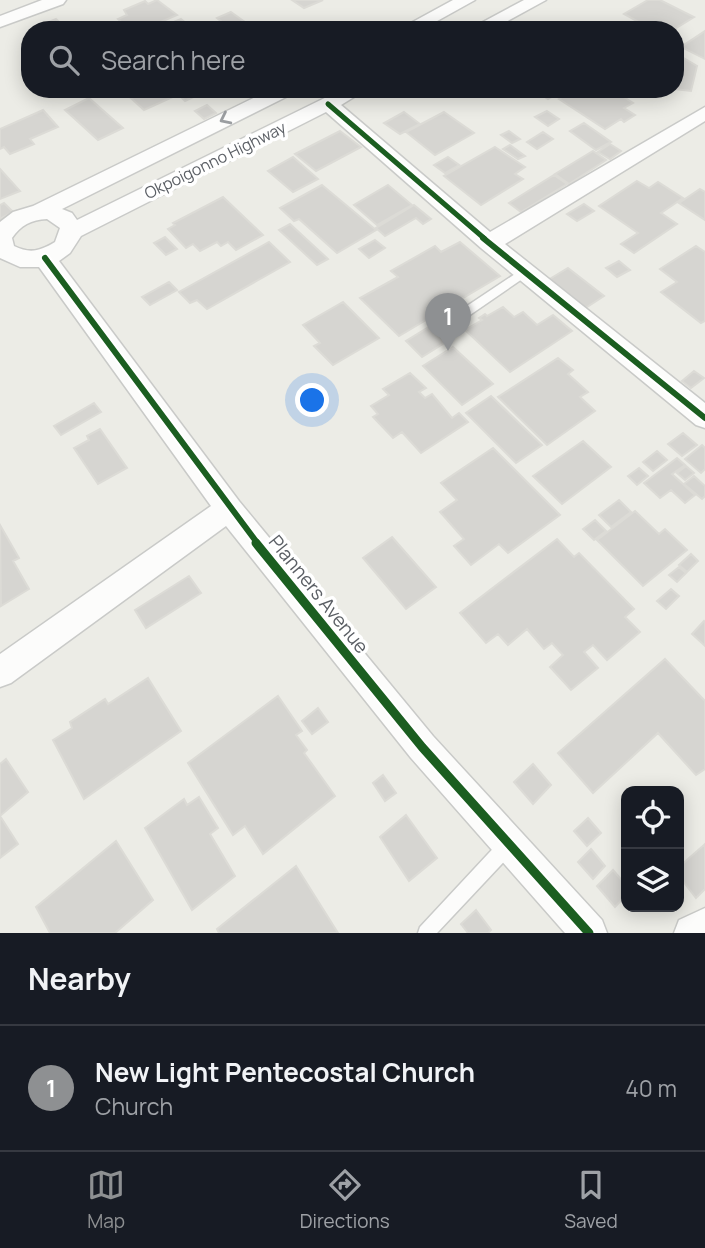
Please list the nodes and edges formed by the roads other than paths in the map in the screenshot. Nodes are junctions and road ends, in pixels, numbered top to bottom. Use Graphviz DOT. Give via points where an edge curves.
graph roads {
  1 [pos="466,0"];
  2 [pos="537,0"];
  3 [pos="52,1"];
  4 [pos="3,16"];
  5 [pos="425,21"];
  6 [pos="495,21"];
  7 [pos="269,98"];
  8 [pos="340,98"];
  9 [pos="328,104"];
  10 [pos="705,113"];
  11 [pos="39,212"];
  12 [pos="5,226"];
  13 [pos="72,231"];
  14 [pos="489,243"];
  15 [pos="45,258"];
  16 [pos="6,259"];
  17 [pos="524,272"];
  18 [pos="447,325"];
  19 [pos="705,418"];
  20 [pos="229,509"];
  21 [pos="0,672"];
  22 [pos="510,843"];
  23 [pos="705,926"];
  24 [pos="426,933"];
  25 [pos="589,933"];
  26 [pos="692,933"];
  1 -- 5 [label="street"];
  2 -- 6 [label="street"];
  3 -- 4 [label="street"];
  7 -- 11 [label="street, Okpoigonno Highway, one-way"];
  8 -- 9 [label="street, Okpoigonno Highway"];
  9 -- 13 [label="street, Okpoigonno Highway"];
  9 -- 14 [label="street"];
  10 -- 14 [label="street"];
  11 -- 12 [label="street"];
  11 -- 13 [label="street" via="66,218"];
  12 -- 16 [label="street" via="1,238"];
  13 -- 15 [label="street" via="65,247"];
  14 -- 17 [label="street"];
  15 -- 16 [label="street"];
  15 -- 20 [label="street, Planners Avenue"];
  17 -- 18 [label="lane"];
  17 -- 19 [label="street"];
  20 -- 21 [label="street"];
  20 -- 22 [label="street, Planners Avenue" via="422,747"];
  22 -- 24 [label="lane"];
  22 -- 25 [label="street, Planners Avenue"];
  23 -- 26 [label="street"];
}
